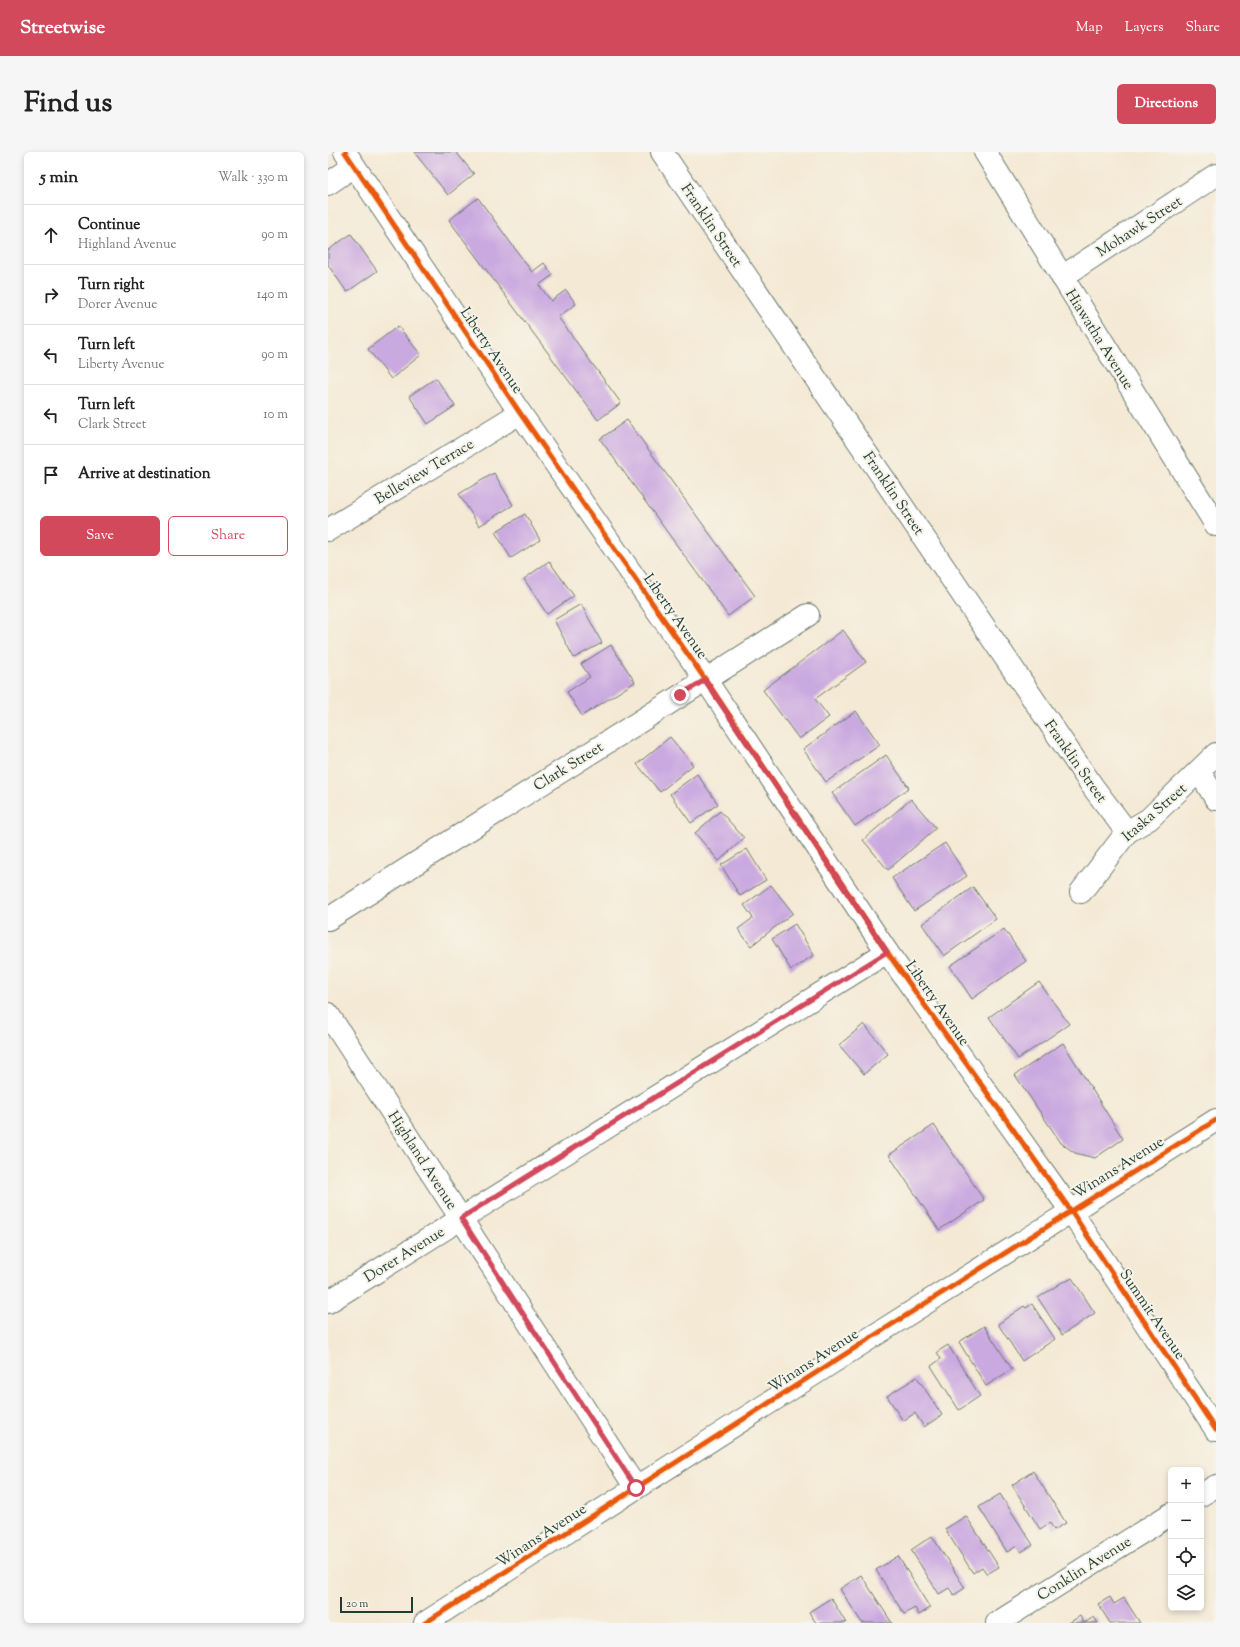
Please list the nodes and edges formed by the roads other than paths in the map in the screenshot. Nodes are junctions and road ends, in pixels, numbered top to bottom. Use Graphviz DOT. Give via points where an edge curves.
graph roads {
  1 [pos="662,152"];
  2 [pos="985,152"];
  3 [pos="350,159"];
  4 [pos="1216,175"];
  5 [pos="328,184"];
  6 [pos="1062,277"];
  7 [pos="520,413"];
  8 [pos="1216,525"];
  9 [pos="328,530"];
  10 [pos="808,615"];
  11 [pos="705,680"];
  12 [pos="1216,754"];
  13 [pos="1199,771"];
  14 [pos="1216,799"];
  15 [pos="1127,832"];
  16 [pos="1081,892"];
  17 [pos="328,919"];
  18 [pos="887,952"];
  19 [pos="328,1014"];
  20 [pos="1216,1120"];
  21 [pos="1071,1211"];
  22 [pos="461,1218"];
  23 [pos="328,1302"];
  24 [pos="1216,1430"];
  25 [pos="1216,1486"];
  26 [pos="636,1488"];
  27 [pos="1204,1493"];
  28 [pos="1168,1516"];
  29 [pos="425,1623"];
  30 [pos="997,1623"];
  1 -- 15 [label="street, Franklin Street" via="1093,787"];
  2 -- 6 [label="street, Hiawatha Avenue"];
  3 -- 5 [label="street"];
  3 -- 7 [label="street, Liberty Avenue"];
  4 -- 6 [label="street, Mohawk Street"];
  6 -- 8 [label="street, Hiawatha Avenue"];
  7 -- 9 [label="street, Belleview Terrace"];
  7 -- 11 [label="street, Liberty Avenue"];
  10 -- 11 [label="street, Clark Street"];
  11 -- 17 [label="street, Clark Street"];
  11 -- 18 [label="street, Liberty Avenue"];
  12 -- 13 [label="street, Itaska Street"];
  13 -- 14 [label="street"];
  13 -- 15 [label="street, Itaska Street" via="1149,819"];
  15 -- 16 [label="street, Itaska Street"];
  18 -- 21 [label="street, Liberty Avenue"];
  18 -- 22 [label="street, Dorer Avenue"];
  19 -- 22 [label="street, Highland Avenue"];
  20 -- 21 [label="street, Winans Avenue"];
  21 -- 24 [label="street, Summit Avenue"];
  21 -- 26 [label="street, Winans Avenue"];
  22 -- 23 [label="street, Dorer Avenue"];
  22 -- 26 [label="street, Highland Avenue"];
  25 -- 27 [label="street"];
  26 -- 29 [label="street, Winans Avenue"];
  28 -- 30 [label="street, Conklin Avenue"];
}
